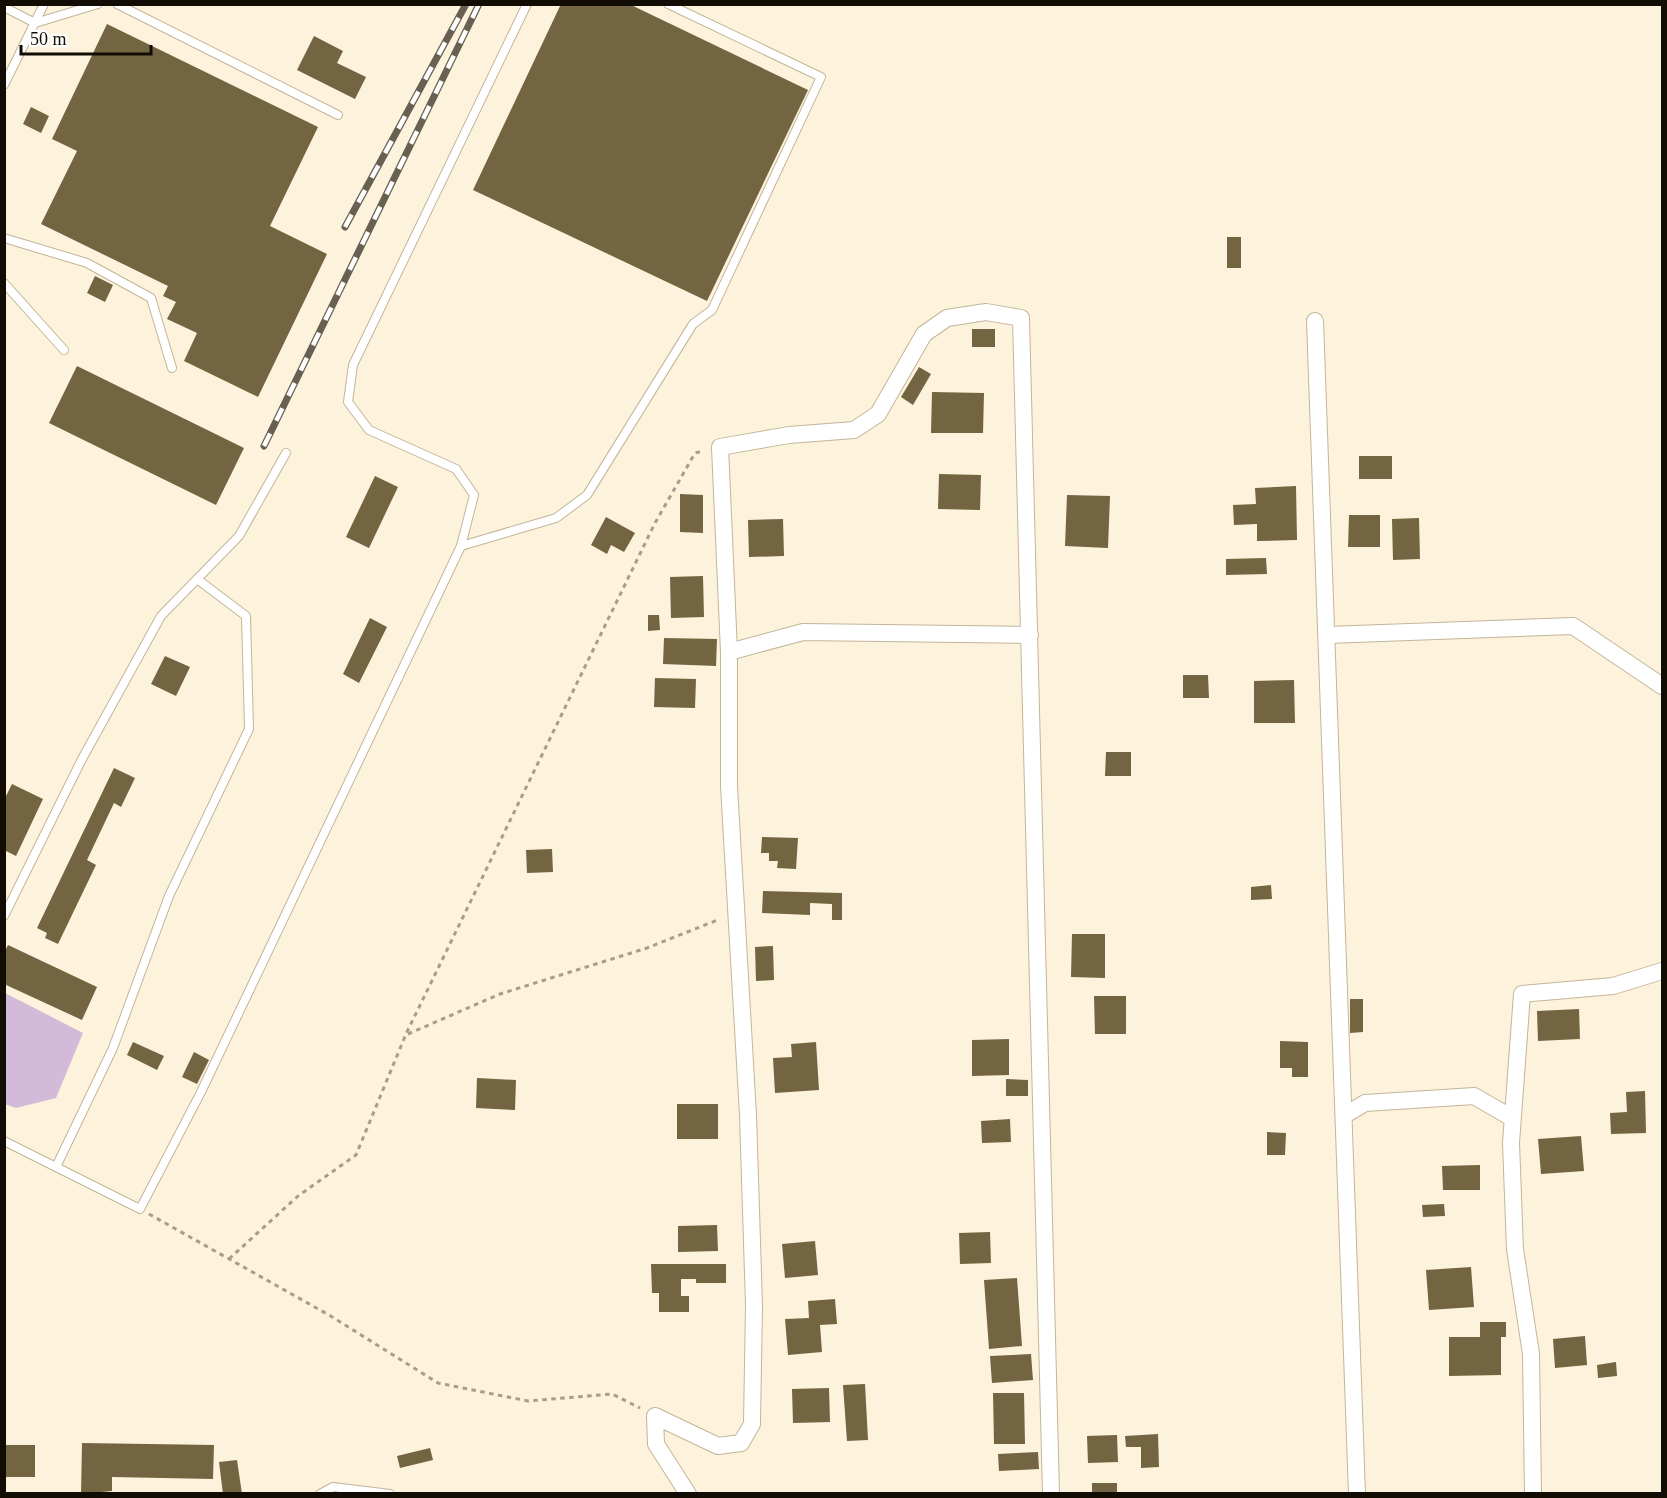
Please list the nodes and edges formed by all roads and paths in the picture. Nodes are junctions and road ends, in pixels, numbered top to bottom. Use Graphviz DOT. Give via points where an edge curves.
graph roads {
  1 [pos="44,4"];
  2 [pos="98,4"];
  3 [pos="117,4"];
  4 [pos="527,4"];
  5 [pos="668,4"];
  6 [pos="4,7"];
  7 [pos="35,22"];
  8 [pos="4,85"];
  9 [pos="338,115"];
  10 [pos="4,238"];
  11 [pos="4,283"];
  12 [pos="1315,321"];
  13 [pos="64,350"];
  14 [pos="172,368"];
  15 [pos="720,447"];
  16 [pos="286,453"];
  17 [pos="461,546"];
  18 [pos="197,579"];
  19 [pos="1030,635"];
  20 [pos="1327,635"];
  21 [pos="729,652"];
  22 [pos="1662,686"];
  23 [pos="738,912"];
  24 [pos="4,916"];
  25 [pos="1662,970"];
  26 [pos="406,1034"];
  27 [pos="1345,1115"];
  28 [pos="1512,1118"];
  29 [pos="4,1141"];
  30 [pos="56,1167"];
  31 [pos="140,1209"];
  32 [pos="229,1259"];
  33 [pos="655,1416"];
  34 [pos="320,1494"];
  35 [pos="390,1494"];
  36 [pos="688,1494"];
  37 [pos="1051,1494"];
  38 [pos="1357,1494"];
  39 [pos="1533,1494"];
  1 -- 7 [label="lane"];
  2 -- 7 [label="lane"];
  3 -- 9 [label="lane"];
  4 -- 17 [label="lane" via="353,365 348,402 369,430 456,469 474,495"];
  5 -- 17 [label="lane" via="821,77 712,310 693,324 587,495 556,518"];
  6 -- 7 [label="lane"];
  7 -- 8 [label="lane"];
  10 -- 14 [label="lane" via="87,263 151,298"];
  11 -- 13 [label="lane"];
  12 -- 20 [label="street"];
  15 -- 19 [label="street" via="789,435 854,430 878,414 924,334 946,318 986,312 1021,318"];
  15 -- 21 [label="street"];
  15 -- 26 [label="path" via="695,453 655,523"];
  16 -- 18 [label="lane" via="239,536"];
  17 -- 31 [label="lane" via="201,1092"];
  18 -- 24 [label="lane" via="161,616 82,759"];
  18 -- 30 [label="lane" via="246,616 249,729 169,896 113,1048"];
  19 -- 21 [label="street" via="803,632"];
  19 -- 37 [label="street"];
  20 -- 22 [label="street" via="1573,626"];
  20 -- 27 [label="street"];
  21 -- 23 [label="street" via="729,786"];
  23 -- 26 [label="path" via="647,948 500,994"];
  23 -- 33 [label="street" via="754,1305 752,1424 741,1443 718,1446"];
  25 -- 28 [label="street" via="1613,986 1522,994"];
  26 -- 32 [label="path" via="356,1155 298,1196"];
  27 -- 28 [label="street" via="1365,1103 1474,1096"];
  27 -- 38 [label="street"];
  28 -- 39 [label="street" via="1515,1249 1531,1354"];
  29 -- 30 [label="lane"];
  30 -- 31 [label="lane"];
  31 -- 32 [label="path"];
  32 -- 33 [label="path" via="438,1383 528,1401 612,1394"];
  33 -- 36 [label="street" via="656,1444"];
  34 -- 35 [label="lane" via="333,1487"];
}
